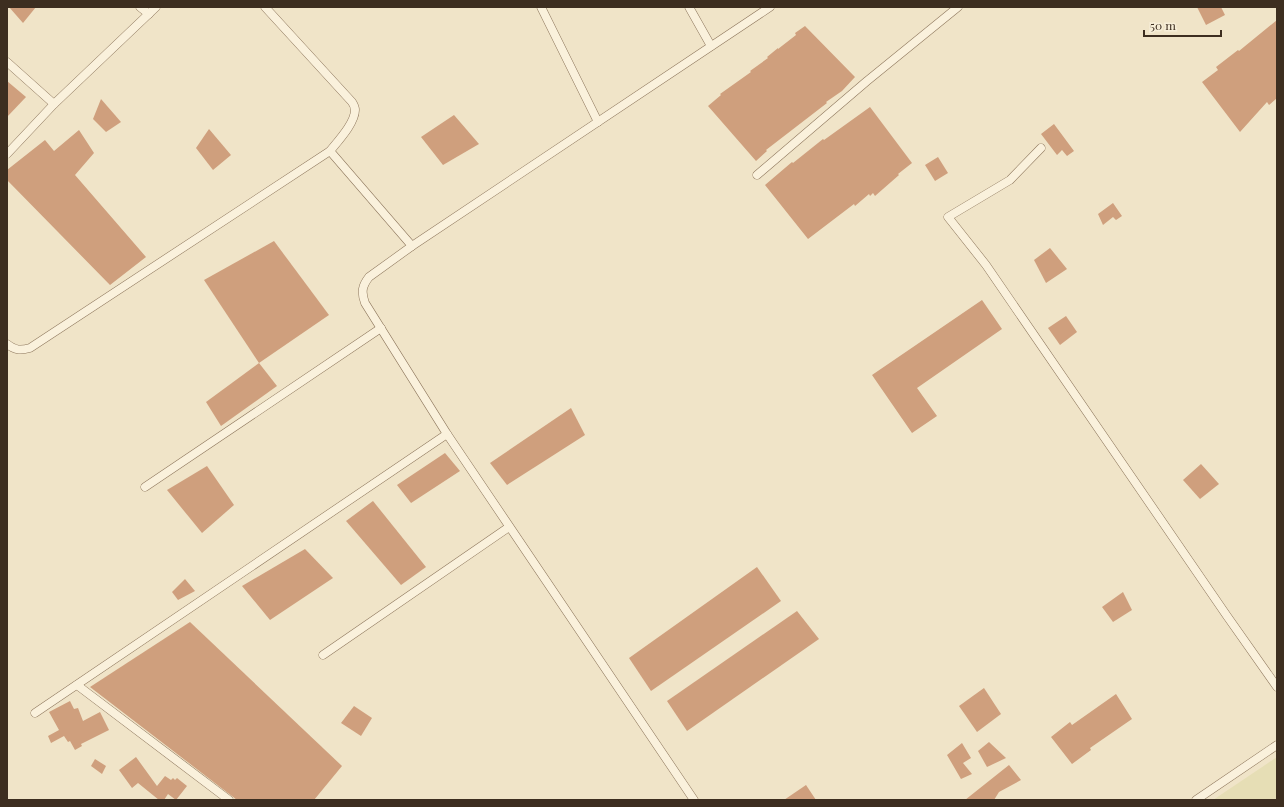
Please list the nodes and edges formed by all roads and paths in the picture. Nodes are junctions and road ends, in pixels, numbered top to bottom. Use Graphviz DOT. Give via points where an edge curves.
graph roads {
  1 [pos="140,7"];
  2 [pos="156,7"];
  3 [pos="265,7"];
  4 [pos="541,7"];
  5 [pos="689,7"];
  6 [pos="770,7"];
  7 [pos="958,7"];
  8 [pos="149,14"];
  9 [pos="711,46"];
  10 [pos="7,62"];
  11 [pos="54,104"];
  12 [pos="598,122"];
  13 [pos="1041,148"];
  14 [pos="330,151"];
  15 [pos="7,154"];
  16 [pos="757,175"];
  17 [pos="412,246"];
  18 [pos="381,328"];
  19 [pos="7,344"];
  20 [pos="447,434"];
  21 [pos="145,487"];
  22 [pos="509,527"];
  23 [pos="322,655"];
  24 [pos="77,685"];
  25 [pos="1277,687"];
  26 [pos="35,713"];
  27 [pos="1277,745"];
  28 [pos="229,800"];
  29 [pos="694,800"];
  30 [pos="1196,800"];
  1 -- 8 [label="street"];
  2 -- 8 [label="street"];
  3 -- 14 [label="street" via="356,109 350,124"];
  4 -- 12 [label="street"];
  5 -- 9 [label="street"];
  6 -- 9 [label="street"];
  7 -- 16 [label="street"];
  8 -- 11 [label="street"];
  9 -- 12 [label="street"];
  10 -- 11 [label="street"];
  11 -- 15 [label="street"];
  12 -- 17 [label="street"];
  13 -- 25 [label="street" via="1010,180 948,217 990,272"];
  14 -- 17 [label="street"];
  14 -- 19 [label="street" via="30,348 13,349"];
  17 -- 18 [label="street" via="364,284 362,295"];
  18 -- 20 [label="street"];
  18 -- 21 [label="street"];
  20 -- 22 [label="street"];
  20 -- 24 [label="street"];
  22 -- 23 [label="street"];
  22 -- 29 [label="street"];
  24 -- 26 [label="street"];
  24 -- 28 [label="street"];
  27 -- 30 [label="street"];
}
